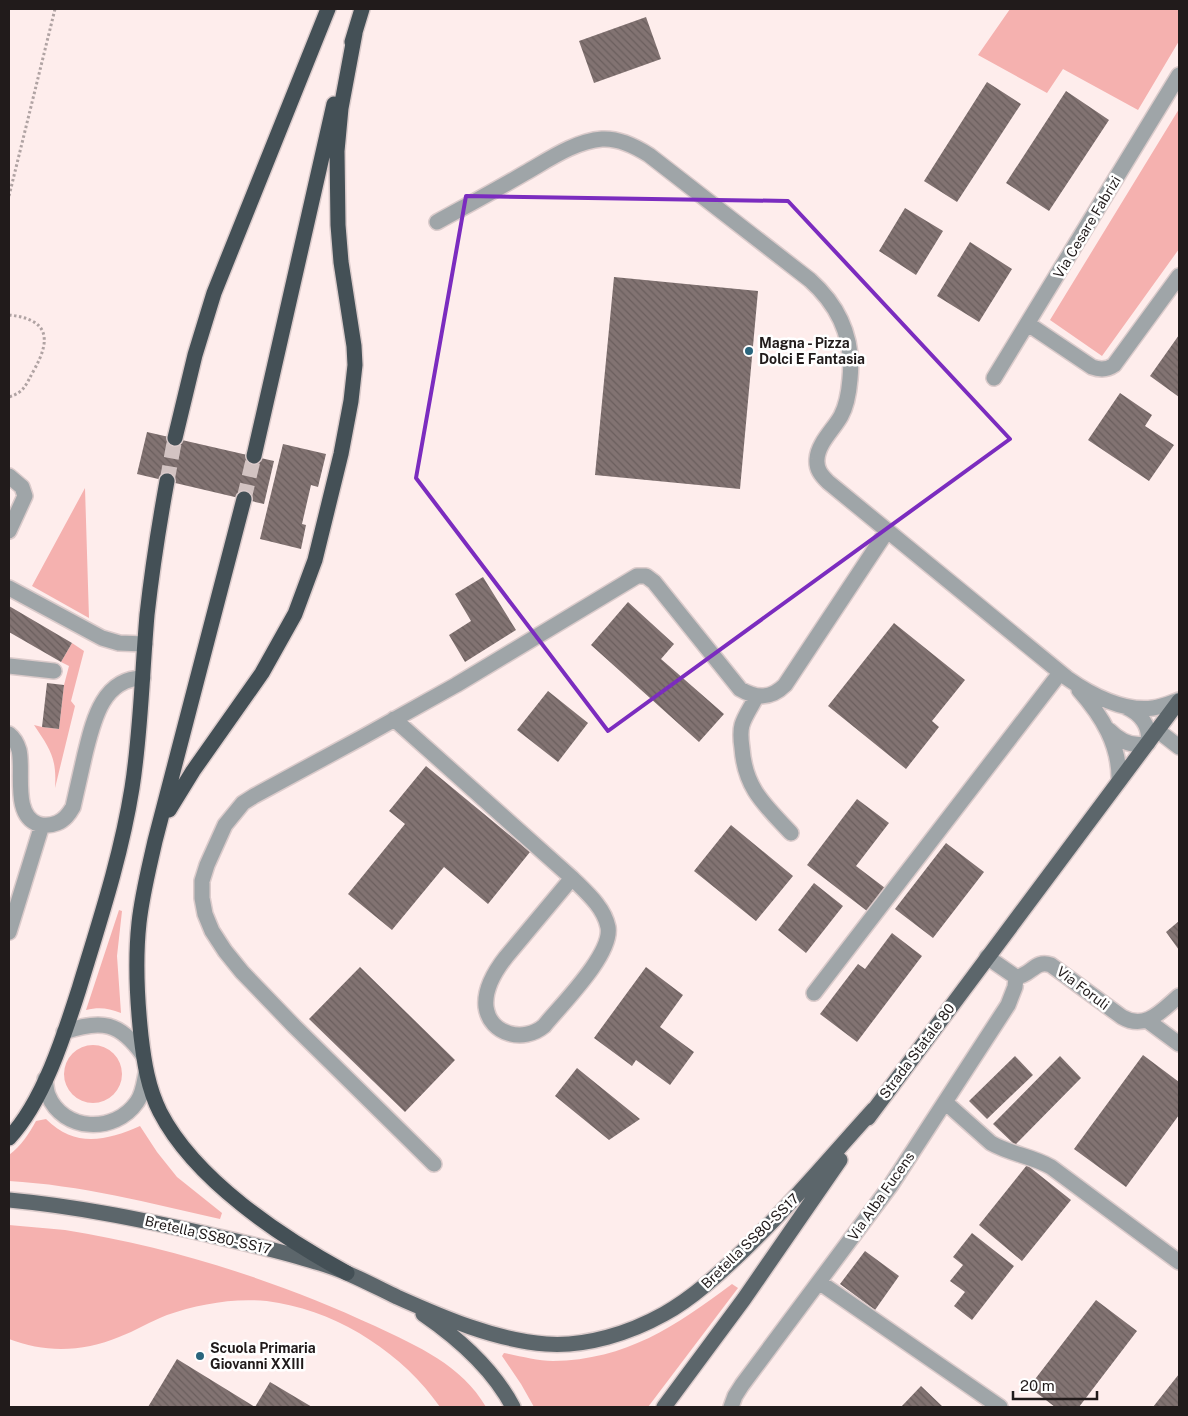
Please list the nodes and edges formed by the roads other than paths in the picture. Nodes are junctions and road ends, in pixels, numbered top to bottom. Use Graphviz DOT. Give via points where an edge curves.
graph roads {
  1 [pos="328,9"];
  2 [pos="362,9"];
  3 [pos="355,33"];
  4 [pos="1179,76"];
  5 [pos="437,222"];
  6 [pos="1179,276"];
  7 [pos="1028,324"];
  8 [pos="994,378"];
  9 [pos="175,438"];
  10 [pos="254,456"];
  11 [pos="9,476"];
  12 [pos="167,481"];
  13 [pos="244,499"];
  14 [pos="9,531"];
  15 [pos="888,531"];
  16 [pos="9,588"];
  17 [pos="145,644"];
  18 [pos="9,666"];
  19 [pos="54,671"];
  20 [pos="1064,675"];
  21 [pos="143,678"];
  22 [pos="756,697"];
  23 [pos="1179,701"];
  24 [pos="1122,705"];
  25 [pos="394,720"];
  26 [pos="1105,725"];
  27 [pos="1157,730"];
  28 [pos="9,734"];
  29 [pos="1148,743"];
  30 [pos="1179,747"];
  31 [pos="1119,781"];
  32 [pos="42,825"];
  33 [pos="792,833"];
  34 [pos="155,841"];
  35 [pos="572,878"];
  36 [pos="9,932"];
  37 [pos="987,957"];
  38 [pos="1016,977"];
  39 [pos="814,992"];
  40 [pos="1179,996"];
  41 [pos="1148,1021"];
  42 [pos="64,1032"];
  43 [pos="1179,1044"];
  44 [pos="143,1055"];
  45 [pos="146,1073"];
  46 [pos="45,1079"];
  47 [pos="945,1102"];
  48 [pos="874,1109"];
  49 [pos="9,1138"];
  50 [pos="434,1164"];
  51 [pos="9,1200"];
  52 [pos="1179,1262"];
  53 [pos="346,1273"];
  54 [pos="819,1282"];
  55 [pos="399,1298"];
  56 [pos="513,1407"];
  57 [pos="664,1407"];
  58 [pos="731,1407"];
  59 [pos="1000,1407"];
  1 -- 9 [label="highway" via="214,293"];
  2 -- 3 [label="highway"];
  3 -- 10 [label="highway" via="329,122"];
  3 -- 34 [label="highway" via="341,108 337,151 342,262 354,346 354,382 347,426 315,560 299,605 276,649 179,792"];
  4 -- 7 [label="street, Via Cesare Fabrizi"];
  5 -- 15 [label="street" via="556,155 592,141 615,140 658,161 810,280 839,316 849,343 848,393 841,416 818,452 817,464 828,482"];
  6 -- 7 [label="street" via="1115,363 1107,369 1092,367"];
  7 -- 8 [label="street, Via Cesare Fabrizi"];
  11 -- 14 [label="street" via="22,487 25,496"];
  12 -- 17 [label="highway"];
  13 -- 34 [label="highway"];
  15 -- 20 [label="street"];
  15 -- 22 [label="street" via="786,685 773,695"];
  16 -- 17 [label="street" via="96,636 119,643"];
  17 -- 21 [label="highway"];
  18 -- 19 [label="street"];
  20 -- 24 [label="street" via="1083,689"];
  20 -- 26 [label="street"];
  20 -- 39 [label="street"];
  21 -- 32 [label="street" via="123,682 100,705 71,811 59,822"];
  21 -- 42 [label="highway" via="134,770 121,842 104,909"];
  22 -- 25 [label="street" via="734,684 654,582 642,575"];
  22 -- 33 [label="street" via="742,726 746,773 752,789"];
  23 -- 24 [label="street" via="1145,709"];
  23 -- 27 [label="main road, Strada Statale 80"];
  24 -- 29 [label="street" via="1135,711 1143,720"];
  25 -- 35 [label="street"];
  25 -- 50 [label="street" via="243,803 225,825 212,850 202,881 202,898 212,931 242,972"];
  26 -- 29 [label="street" via="1126,742"];
  26 -- 31 [label="street" via="1117,752"];
  27 -- 29 [label="main road, Strada Statale 80"];
  27 -- 30 [label="street"];
  28 -- 32 [label="street" via="20,751 24,809 30,819"];
  29 -- 31 [label="main road, Strada Statale 80"];
  31 -- 37 [label="main road, Strada Statale 80"];
  32 -- 36 [label="street"];
  34 -- 44 [label="highway" via="137,950 137,1001"];
  35 -- 35 [label="street" via="597,904 606,920 608,935 605,948 544,1026 528,1035 509,1034 493,1021 486,1009 490,984 506,957"];
  37 -- 38 [label="street"];
  37 -- 48 [label="main road, Strada Statale 80"];
  38 -- 41 [label="street, Via Foruli" via="1024,975 1037,964 1048,963 1125,1019 1139,1023"];
  38 -- 47 [label="street, Via Alba Fucens" via="1008,1005"];
  40 -- 41 [label="street"];
  41 -- 43 [label="street"];
  42 -- 44 [label="street" via="84,1025 102,1024 118,1029"];
  42 -- 46 [label="highway"];
  44 -- 45 [label="highway"];
  45 -- 46 [label="street" via="138,1101 128,1113 99,1125 83,1124 56,1108 48,1094"];
  45 -- 53 [label="highway" via="157,1106 173,1135 201,1168 232,1197 301,1247"];
  46 -- 49 [label="highway" via="34,1105"];
  47 -- 52 [label="street" via="991,1143 1045,1164"];
  47 -- 54 [label="street, Via Alba Fucens" via="891,1185"];
  48 -- 55 [label="main road, Bretella SS80-SS17" via="799,1195 722,1272 665,1314 636,1328 603,1338 548,1344 480,1330"];
  48 -- 57 [label="main road, Strada Statale 80" via="756,1283"];
  51 -- 53 [label="main road, Bretella SS80-SS17" via="154,1223 292,1255"];
  53 -- 55 [label="main road, Bretella SS80-SS17"];
  54 -- 58 [label="street, Via Alba Fucens" via="742,1385"];
  54 -- 59 [label="street"];
  55 -- 56 [label="main road, Bretella SS80-SS17" via="457,1340 476,1358"];
}
